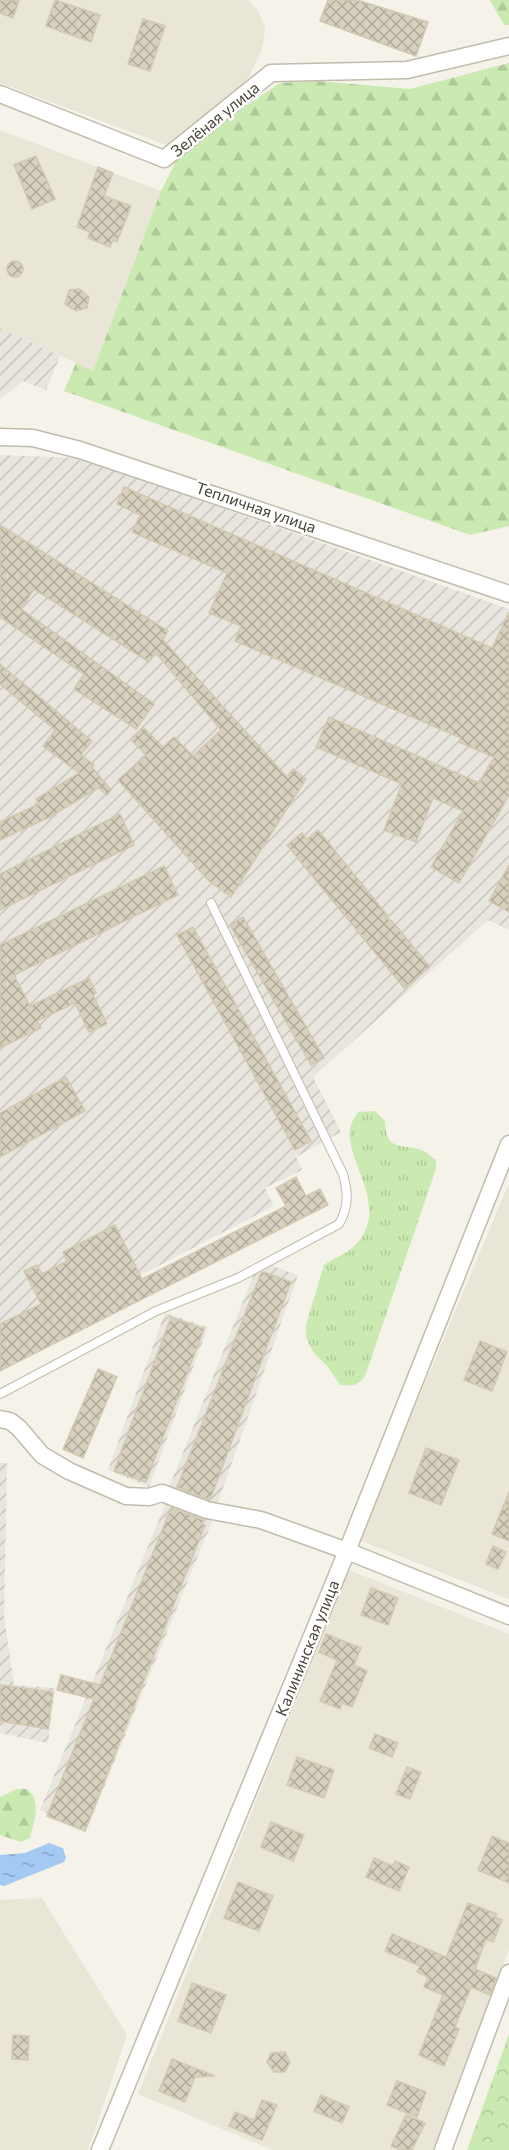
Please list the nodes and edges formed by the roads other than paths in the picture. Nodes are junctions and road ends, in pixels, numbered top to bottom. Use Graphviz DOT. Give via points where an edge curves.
graph roads {
  1 [pos="509,46"];
  2 [pos="0,94"];
  3 [pos="0,437"];
  4 [pos="509,594"];
  5 [pos="211,903"];
  6 [pos="509,1144"];
  7 [pos="0,1394"];
  8 [pos="0,1419"];
  9 [pos="347,1551"];
  10 [pos="509,1616"];
  11 [pos="509,1973"];
  12 [pos="100,2150"];
  13 [pos="443,2150"];
  1 -- 2 [label="street, Зелёная улица" via="407,70 271,73 164,159"];
  3 -- 4 [label="street, Тепличная улица" via="33,438 80,450"];
  5 -- 7 [label="lane" via="343,1174 346,1213 339,1224 238,1278 156,1311"];
  6 -- 9 [label="street, Калининская улица"];
  8 -- 9 [label="street" via="19,1428 42,1455 126,1496 162,1493 207,1510 261,1520"];
  9 -- 10 [label="street"];
  9 -- 12 [label="street, Калининская улица"];
  11 -- 13 [label="street"];
}
